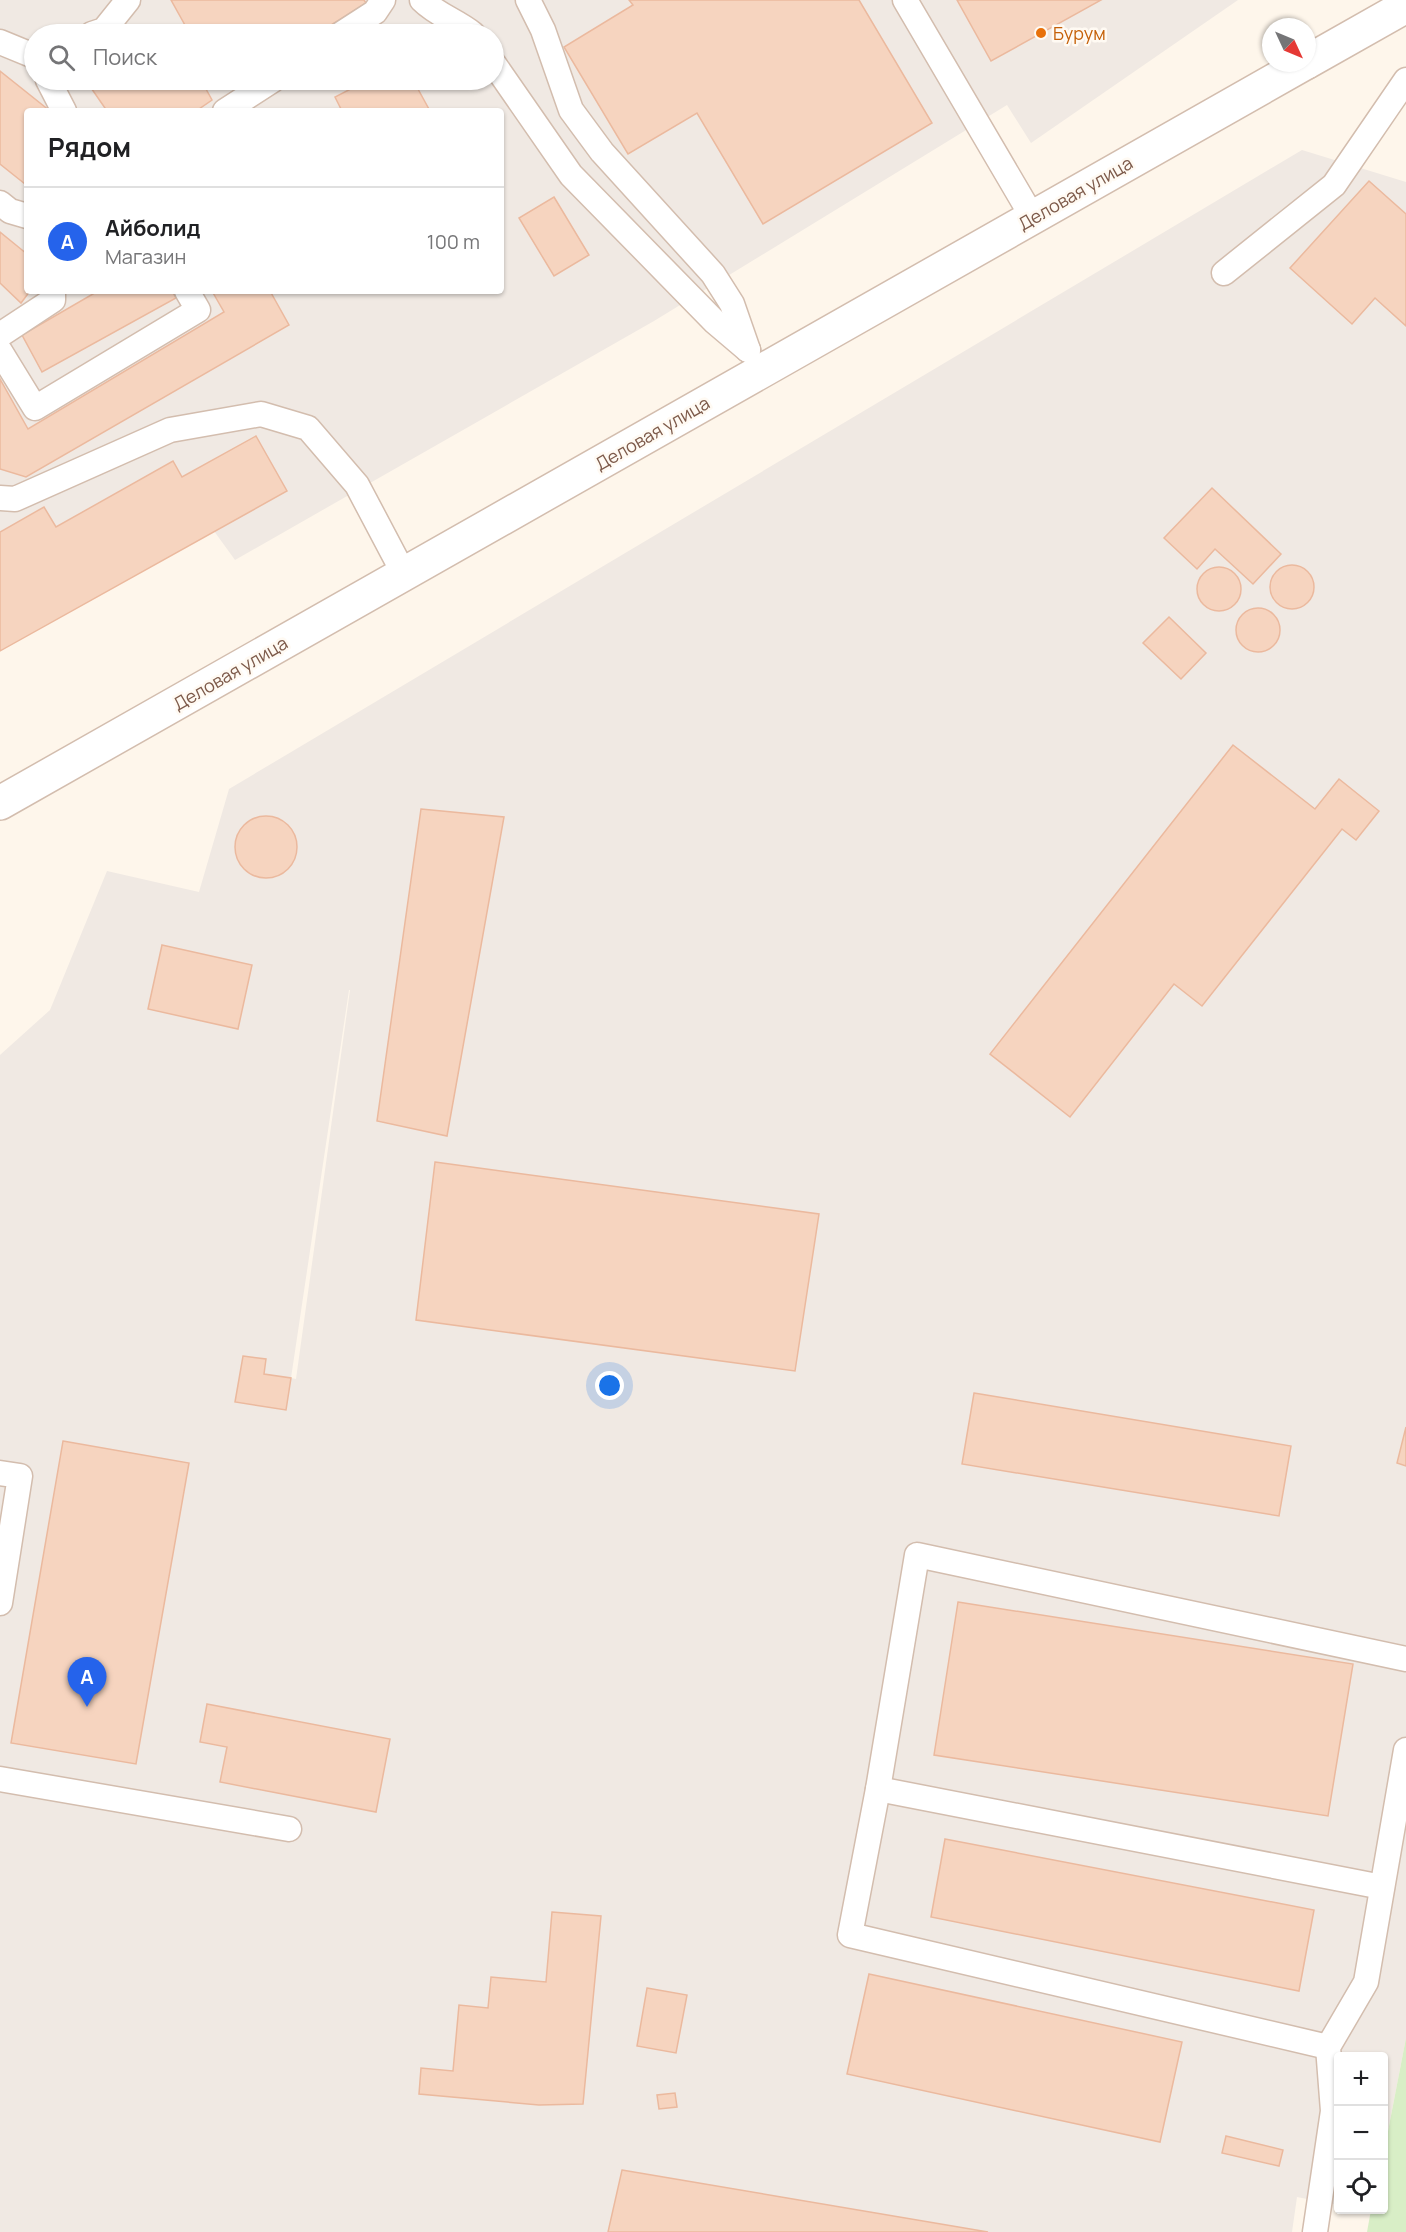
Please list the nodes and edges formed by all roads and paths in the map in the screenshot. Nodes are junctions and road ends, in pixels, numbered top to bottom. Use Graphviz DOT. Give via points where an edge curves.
graph roads {
  1 [pos="128,0"];
  2 [pos="383,0"];
  3 [pos="422,0"];
  4 [pos="528,0"];
  5 [pos="904,0"];
  6 [pos="1405,14"];
  7 [pos="109,24"];
  8 [pos="356,24"];
  9 [pos="461,24"];
  10 [pos="0,42"];
  11 [pos="24,52"];
  12 [pos="1316,57"];
  13 [pos="1288,72"];
  14 [pos="504,78"];
  15 [pos="1406,80"];
  16 [pos="53,90"];
  17 [pos="258,90"];
  18 [pos="62,108"];
  19 [pos="230,108"];
  20 [pos="0,203"];
  21 [pos="24,215"];
  22 [pos="1033,218"];
  23 [pos="1224,273"];
  24 [pos="53,294"];
  25 [pos="189,294"];
  26 [pos="0,335"];
  27 [pos="0,351"];
  28 [pos="756,360"];
  29 [pos="0,498"];
  30 [pos="404,574"];
  31 [pos="0,803"];
  32 [pos="0,1473"];
  33 [pos="0,1603"];
  34 [pos="1406,1659"];
  35 [pos="1406,1750"];
  36 [pos="0,1779"];
  37 [pos="879,1789"];
  38 [pos="289,1829"];
  39 [pos="1382,1887"];
  40 [pos="1328,2047"];
  41 [pos="1315,2232"];
  1 -- 7 [label="lane"];
  2 -- 8 [label="lane" via="375,12"];
  3 -- 9 [label="lane" via="432,10"];
  4 -- 28 [label="lane" via="543,30 571,110 602,152 713,274 732,304"];
  5 -- 22 [label="lane"];
  6 -- 12 [label="street, Деловая улица"];
  10 -- 11 [label="lane"];
  13 -- 22 [label="street, Деловая улица"];
  14 -- 28 [label="lane" via="571,175"];
  15 -- 23 [label="lane" via="1335,185"];
  16 -- 18 [label="lane"];
  17 -- 19 [label="lane"];
  20 -- 21 [label="lane"];
  22 -- 28 [label="street, Деловая улица"];
  24 -- 26 [label="lane" via="53,300"];
  25 -- 27 [label="lane" via="198,310 35,408"];
  28 -- 30 [label="street, Деловая улица"];
  29 -- 30 [label="lane" via="15,499 171,430 261,414 308,428 357,485"];
  30 -- 31 [label="street, Деловая улица"];
  32 -- 33 [label="lane" via="20,1476"];
  34 -- 37 [label="lane" via="917,1555"];
  35 -- 39 [label="lane"];
  36 -- 38 [label="lane"];
  37 -- 39 [label="lane"];
  37 -- 40 [label="lane" via="850,1935"];
  39 -- 40 [label="lane" via="1366,1982"];
  40 -- 41 [label="lane" via="1333,2111"];
}
